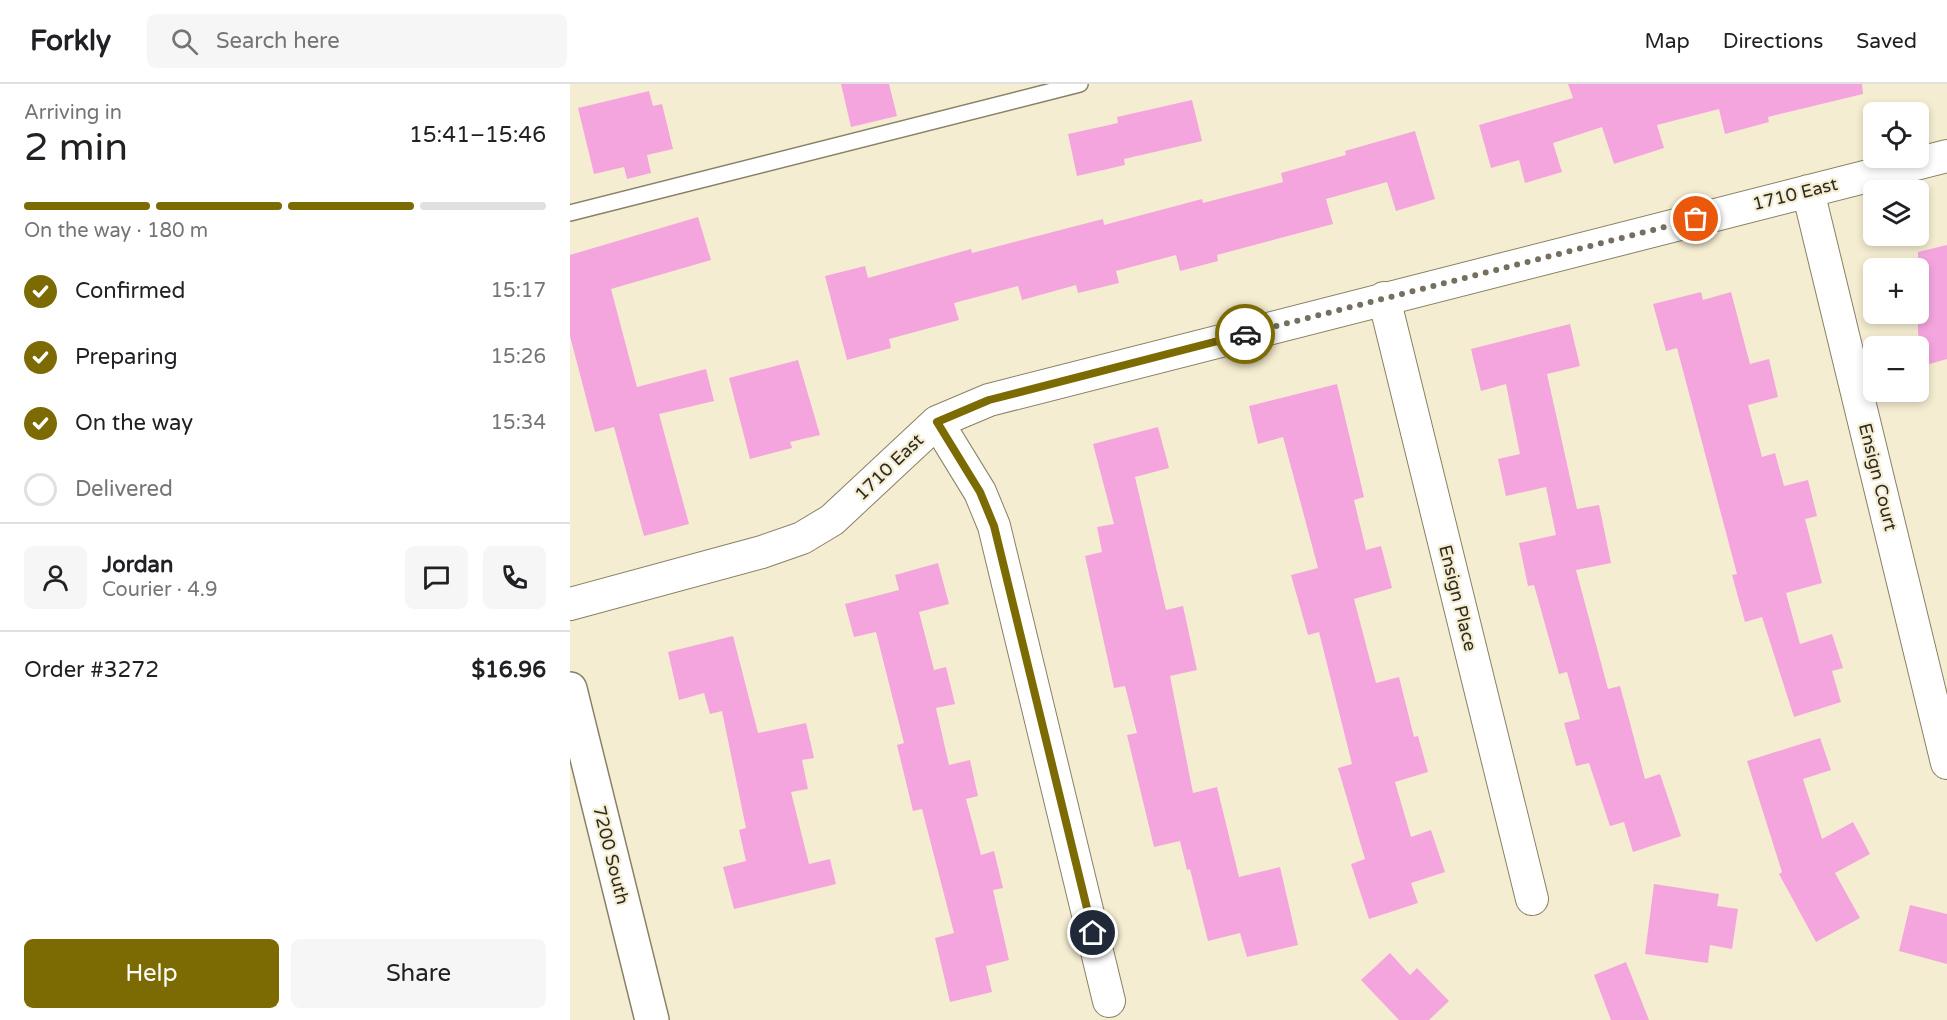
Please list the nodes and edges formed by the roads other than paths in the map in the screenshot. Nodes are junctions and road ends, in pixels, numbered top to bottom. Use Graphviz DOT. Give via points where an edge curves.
graph roads {
  1 [pos="1080,84"];
  2 [pos="1947,156"];
  3 [pos="1808,191"];
  4 [pos="570,213"];
  5 [pos="1384,298"];
  6 [pos="937,422"];
  7 [pos="570,604"];
  8 [pos="570,689"];
  9 [pos="1947,763"];
  10 [pos="1532,899"];
  11 [pos="1109,1001"];
  12 [pos="652,1020"];
  1 -- 4 [label="lane"];
  2 -- 3 [label="street, 1710 East"];
  3 -- 5 [label="street, 1710 East"];
  3 -- 9 [label="street, Ensign Court"];
  5 -- 6 [label="street, 1710 East" via="989,400"];
  5 -- 10 [label="street, Ensign Place"];
  6 -- 7 [label="street, 1710 East" via="832,520 802,538"];
  6 -- 11 [label="street" via="980,492 994,526"];
  8 -- 12 [label="street, 7200 South"];
}
